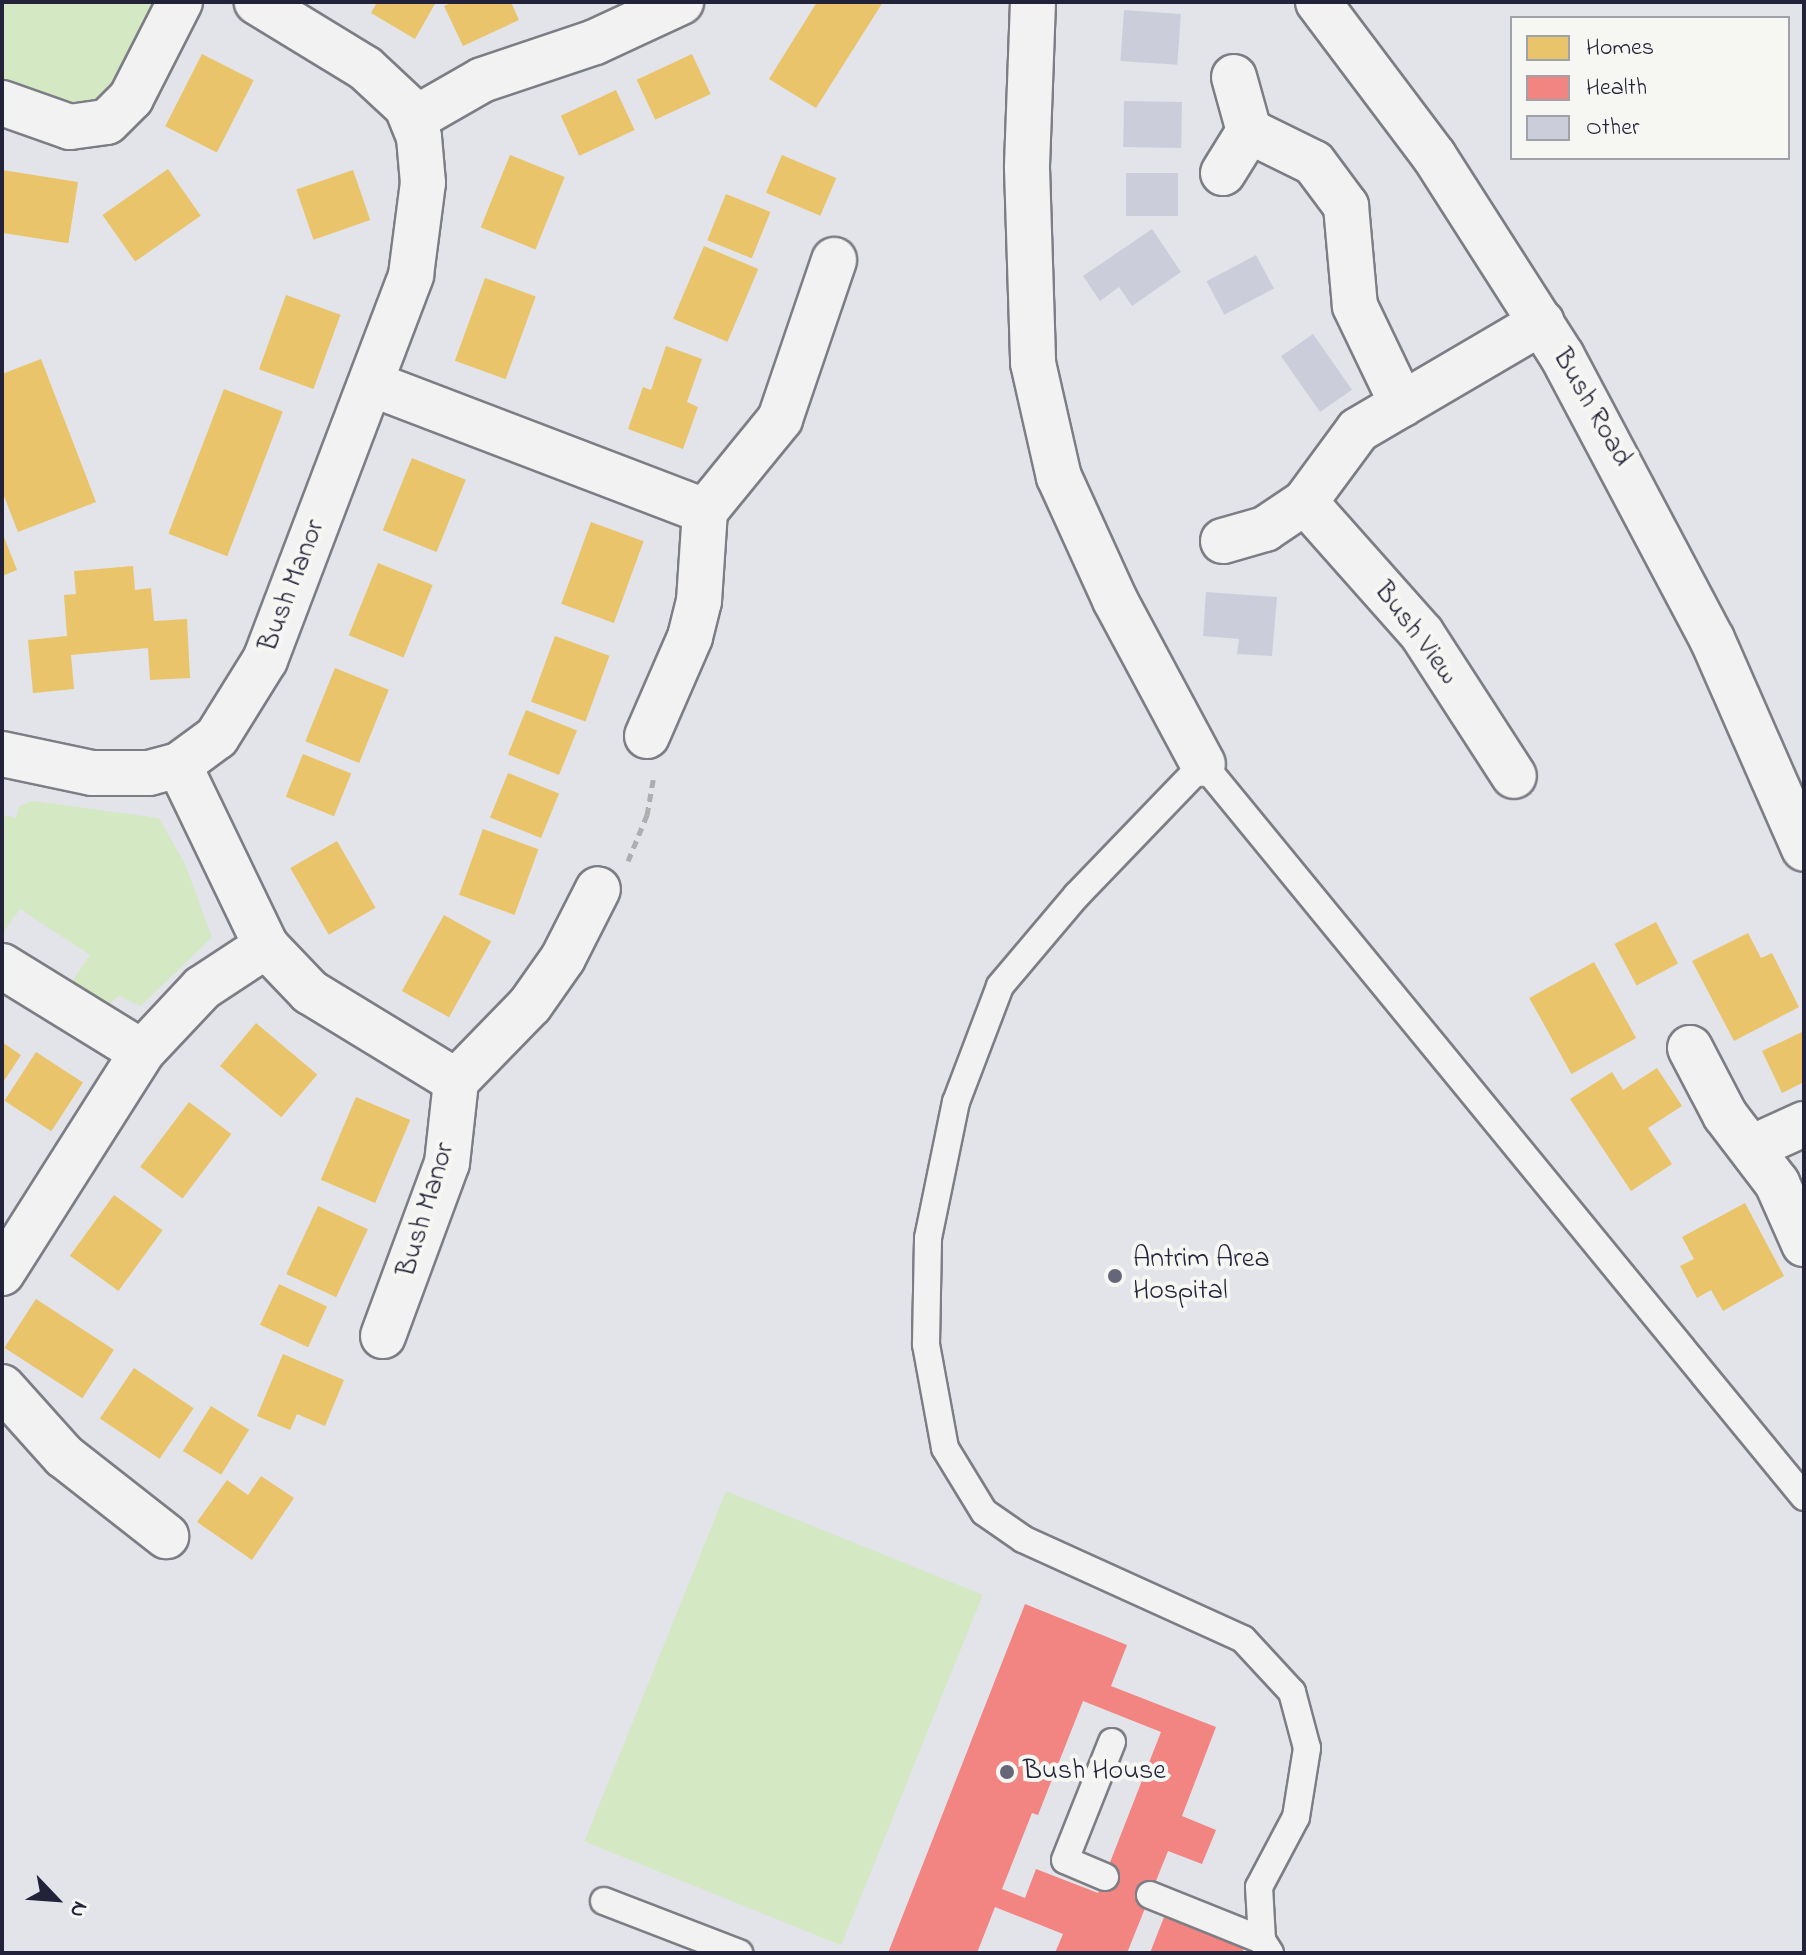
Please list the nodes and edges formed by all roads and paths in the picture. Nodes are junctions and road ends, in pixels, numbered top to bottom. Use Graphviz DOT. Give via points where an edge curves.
graph roads {
  1 [pos="180,2"];
  2 [pos="257,2"];
  3 [pos="681,2"];
  4 [pos="1033,2"];
  5 [pos="1318,2"];
  6 [pos="1234,77"];
  7 [pos="2,103"];
  8 [pos="414,119"];
  9 [pos="1249,131"];
  10 [pos="1223,173"];
  11 [pos="834,260"];
  12 [pos="1542,322"];
  13 [pos="372,384"];
  14 [pos="1402,404"];
  15 [pos="1305,502"];
  16 [pos="705,511"];
  17 [pos="1223,541"];
  18 [pos="647,736"];
  19 [pos="2,755"];
  20 [pos="1203,764"];
  21 [pos="179,765"];
  22 [pos="1514,776"];
  23 [pos="1804,849"];
  24 [pos="598,889"];
  25 [pos="266,946"];
  26 [pos="2,966"];
  27 [pos="1690,1048"];
  28 [pos="142,1052"];
  29 [pos="456,1081"];
  30 [pos="1804,1124"];
  31 [pos="1751,1148"];
  32 [pos="1804,1244"];
  33 [pos="2,1273"];
  34 [pos="383,1336"];
  35 [pos="2,1387"];
  36 [pos="1804,1497"];
  37 [pos="166,1536"];
  38 [pos="1112,1742"];
  39 [pos="1105,1877"];
  40 [pos="1150,1895"];
  41 [pos="604,1901"];
  42 [pos="1266,1947"];
  43 [pos="739,1953"];
  1 -- 7 [label="street" via="131,98 107,122 70,127"];
  2 -- 8 [label="street" via="365,68"];
  3 -- 8 [label="street" via="595,42 482,80"];
  4 -- 20 [label="street" via="1027,168 1036,378 1059,477 1115,600"];
  5 -- 12 [label="street, Bush Road" via="1434,156"];
  6 -- 9 [label="street"];
  8 -- 13 [label="street, Bush Manor" via="423,183 418,248"];
  9 -- 10 [label="street"];
  9 -- 14 [label="street" via="1314,163 1346,206 1355,306"];
  11 -- 16 [label="street" via="780,419"];
  12 -- 14 [label="street"];
  12 -- 23 [label="street, Bush Road" via="1635,486 1712,639"];
  13 -- 16 [label="street"];
  13 -- 21 [label="street, Bush Manor" via="250,690 217,737"];
  14 -- 15 [label="street" via="1358,430"];
  15 -- 17 [label="street" via="1265,529"];
  15 -- 22 [label="street, Bush View" via="1422,634"];
  16 -- 18 [label="street" via="699,601 690,637"];
  18 -- 24 [label="path" via="655,772 647,815 630,860"];
  19 -- 21 [label="street, Bush Manor" via="92,773 149,773"];
  20 -- 36 [label="lane"];
  20 -- 42 [label="lane" via="1077,895 1000,986 956,1102 928,1238 926,1344 945,1448 984,1512 1023,1539 1243,1639 1292,1692 1307,1748 1296,1817 1259,1887"];
  21 -- 25 [label="street"];
  24 -- 29 [label="street" via="563,958 530,1005"];
  25 -- 28 [label="street" via="202,988"];
  25 -- 29 [label="street" via="310,992"];
  26 -- 28 [label="street"];
  27 -- 31 [label="street" via="1725,1115"];
  28 -- 33 [label="street"];
  29 -- 34 [label="street, Bush Manor" via="447,1163"];
  30 -- 31 [label="street"];
  31 -- 32 [label="street" via="1777,1183"];
  35 -- 37 [label="street" via="64,1456"];
  38 -- 39 [label="lane" via="1065,1860"];
  40 -- 42 [label="lane"];
  41 -- 43 [label="lane"];
}
